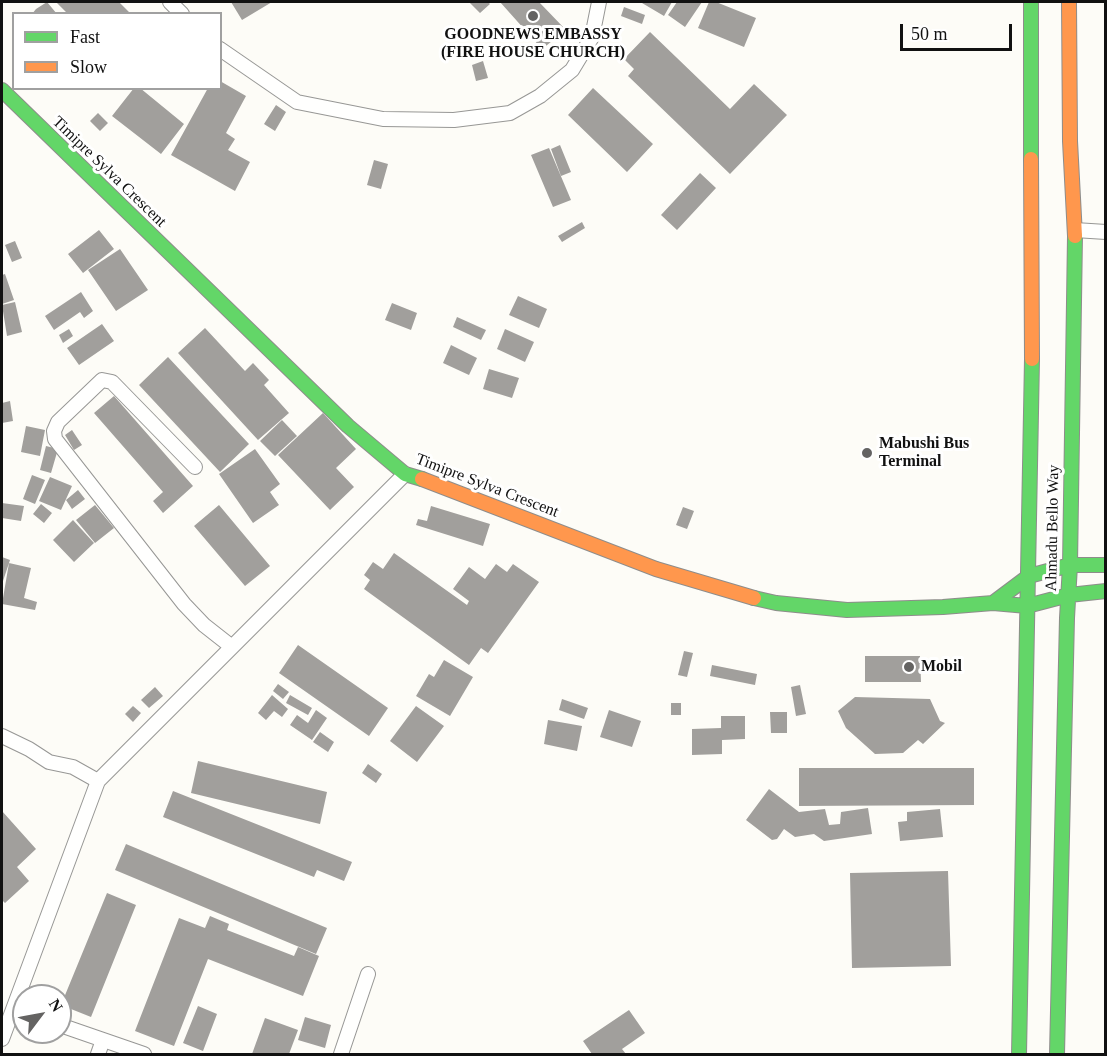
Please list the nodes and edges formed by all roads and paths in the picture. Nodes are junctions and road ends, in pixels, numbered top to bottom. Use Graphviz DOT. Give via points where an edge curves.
graph roads {
  1 [pos="599,2"];
  2 [pos="1031,2"];
  3 [pos="1070,2"];
  4 [pos="222,50"];
  5 [pos="2,90"];
  6 [pos="1075,230"];
  7 [pos="1106,232"];
  8 [pos="195,467"];
  9 [pos="405,474"];
  10 [pos="1070,565"];
  11 [pos="1106,565"];
  12 [pos="1029,576"];
  13 [pos="1106,591"];
  14 [pos="1069,595"];
  15 [pos="993,603"];
  16 [pos="1027,606"];
  17 [pos="232,647"];
  18 [pos="2,736"];
  19 [pos="98,781"];
  20 [pos="368,974"];
  21 [pos="28,984"];
  22 [pos="12,1022"];
  23 [pos="72,1029"];
  24 [pos="2,1039"];
  25 [pos="103,1040"];
  26 [pos="98,1054"];
  27 [pos="144,1054"];
  28 [pos="340,1054"];
  29 [pos="1020,1054"];
  30 [pos="1057,1054"];
  1 -- 4 [label="street" via="592,36 572,70 540,96 510,113 465,119 383,119 297,102"];
  2 -- 12 [label="main road, Ahmadu Bello Way"];
  3 -- 6 [label="main road, Ahmadu Bello Way" via="1070,141"];
  5 -- 9 [label="main road, Timipre Sylva Crescent" via="348,426"];
  6 -- 7 [label="street"];
  6 -- 10 [label="main road, Ahmadu Bello Way"];
  8 -- 17 [label="street" via="112,382 102,380 58,422 54,431 55,439 184,604"];
  9 -- 15 [label="main road, Timipre Sylva Crescent" via="640,564 776,603 847,610"];
  9 -- 17 [label="street"];
  10 -- 11 [label="main road"];
  10 -- 12 [label="main road"];
  10 -- 14 [label="main road, Ahmadu Bello Way"];
  12 -- 15 [label="main road"];
  12 -- 16 [label="main road, Ahmadu Bello Way"];
  13 -- 14 [label="main road, Timipre Sylva Crescent"];
  14 -- 16 [label="main road, Timipre Sylva Crescent"];
  14 -- 30 [label="main road, Ahmadu Bello Way"];
  15 -- 16 [label="main road, Timipre Sylva Crescent"];
  16 -- 29 [label="main road, Ahmadu Bello Way"];
  17 -- 19 [label="street"];
  18 -- 19 [label="street" via="49,762 72,767"];
  19 -- 21 [label="street"];
  20 -- 28 [label="street"];
  22 -- 24 [label="street"];
  23 -- 25 [label="street"];
  25 -- 26 [label="street"];
  25 -- 27 [label="street"];
}
